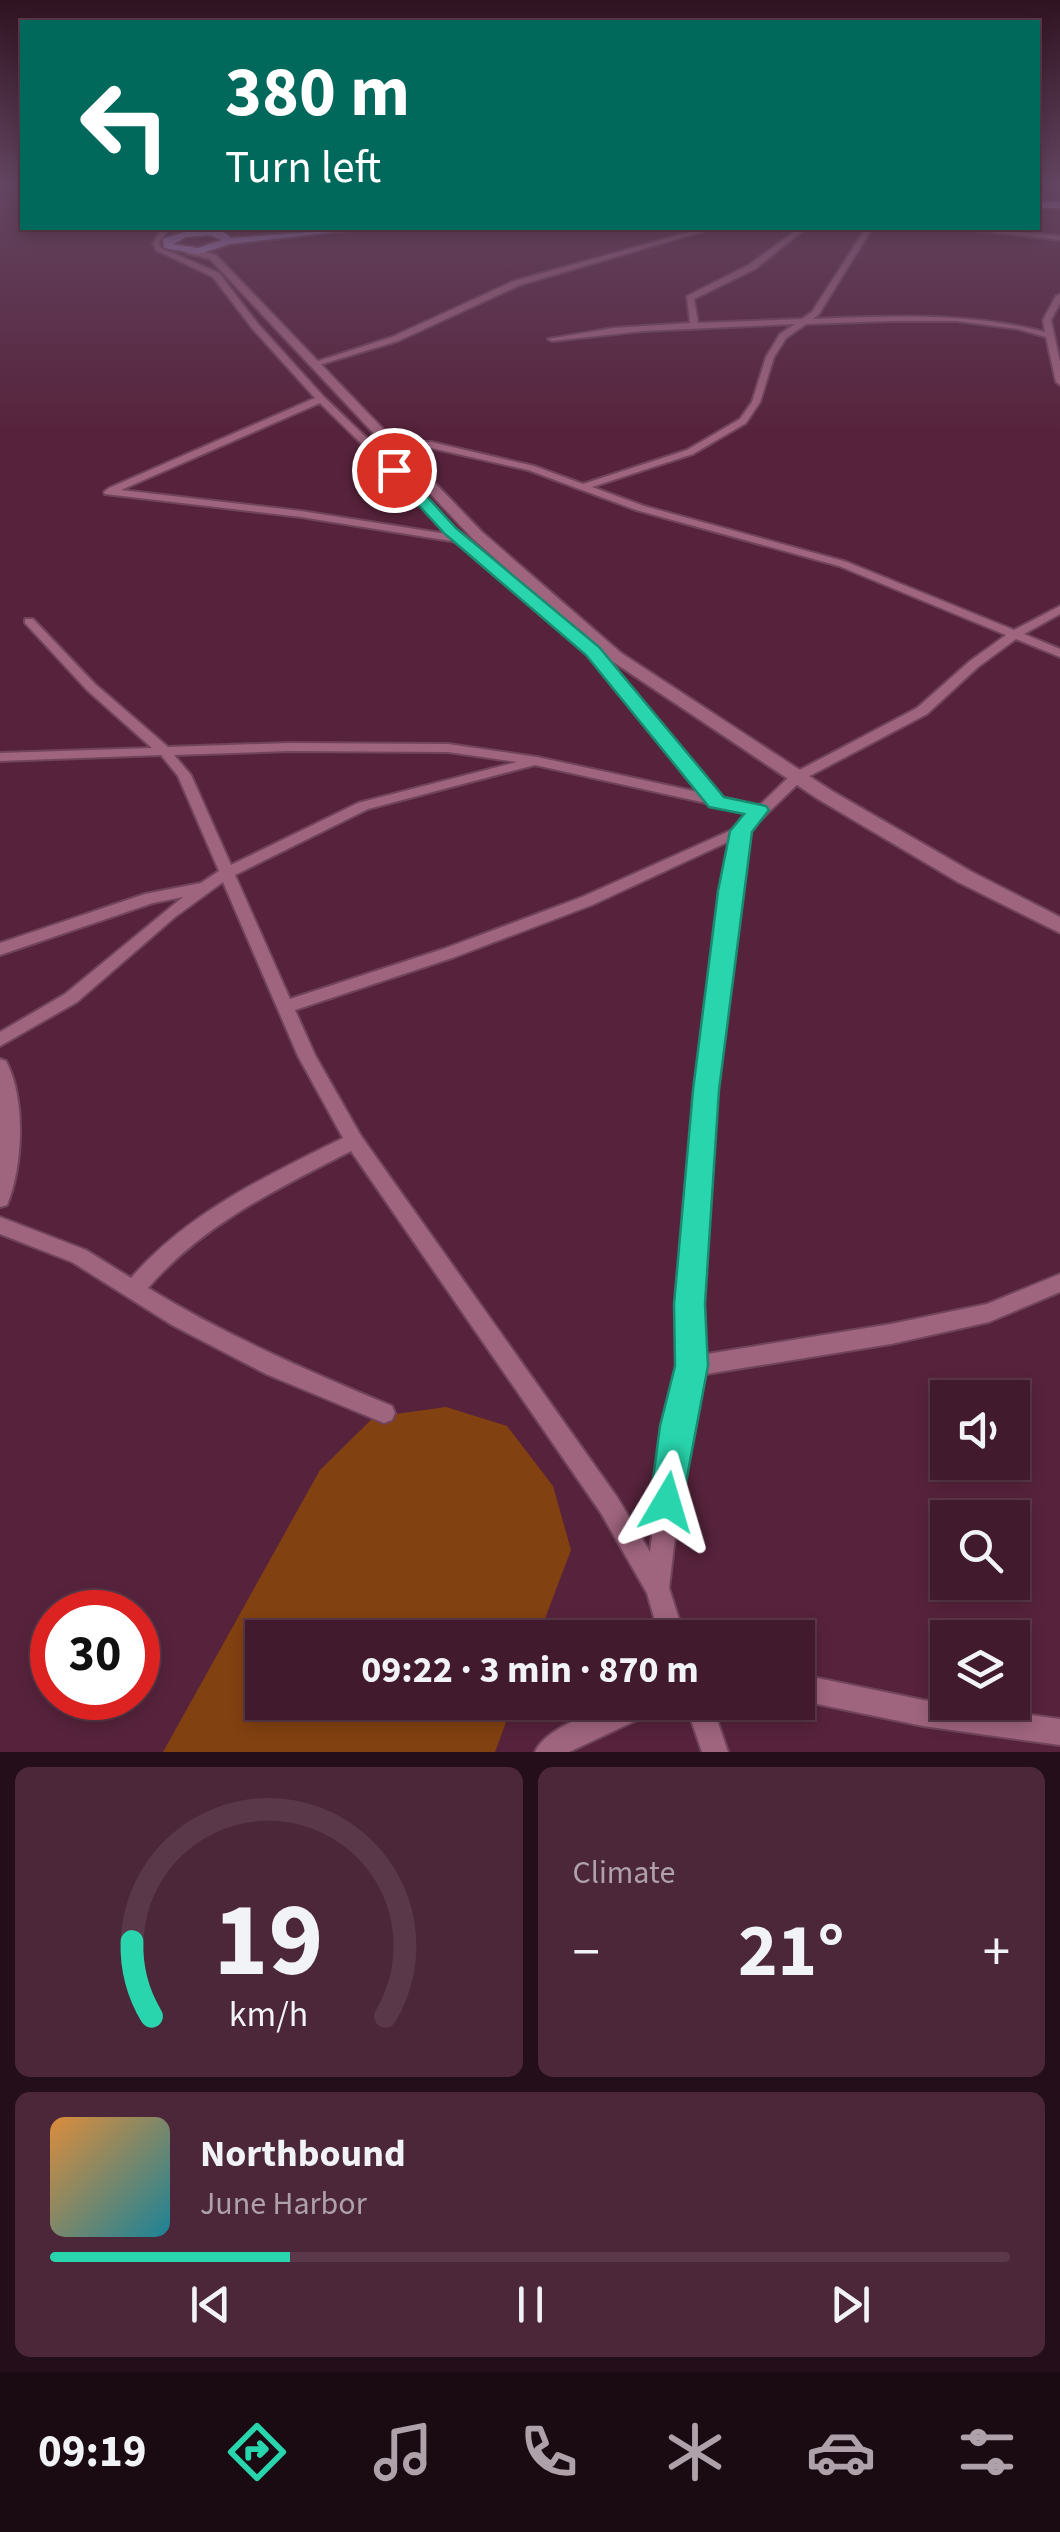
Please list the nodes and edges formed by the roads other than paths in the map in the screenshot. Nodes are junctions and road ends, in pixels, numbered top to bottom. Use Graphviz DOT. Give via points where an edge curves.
graph roads {
  1 [pos="201,268"];
  2 [pos="222,268"];
  3 [pos="571,268"];
  4 [pos="750,268"];
  5 [pos="844,268"];
  6 [pos="1060,296"];
  7 [pos="800,322"];
  8 [pos="694,325"];
  9 [pos="1049,336"];
  10 [pos="552,338"];
  11 [pos="316,364"];
  12 [pos="1060,382"];
  13 [pos="321,399"];
  14 [pos="392,445"];
  15 [pos="582,487"];
  16 [pos="477,535"];
  17 [pos="460,539"];
  18 [pos="1060,609"];
  19 [pos="29,621"];
  20 [pos="1016,634"];
  21 [pos="1060,653"];
  22 [pos="164,751"];
  23 [pos="0,757"];
  24 [pos="538,761"];
  25 [pos="797,777"];
  26 [pos="717,802"];
  27 [pos="758,810"];
  28 [pos="741,831"];
  29 [pos="225,874"];
  30 [pos="204,888"];
  31 [pos="1060,926"];
  32 [pos="0,949"];
  33 [pos="285,1007"];
  34 [pos="0,1040"];
  35 [pos="0,1066"];
  36 [pos="354,1141"];
  37 [pos="0,1199"];
  38 [pos="0,1225"];
  39 [pos="1060,1283"];
  40 [pos="134,1289"];
  41 [pos="692,1366"];
  42 [pos="384,1413"];
  43 [pos="657,1588"];
  44 [pos="667,1620"];
  45 [pos="815,1690"];
  46 [pos="608,1720"];
  47 [pos="704,1720"];
  48 [pos="1060,1732"];
  49 [pos="548,1752"];
  50 [pos="715,1752"];
  1 -- 13 [label="street" via="216,275"];
  2 -- 11 [label="street"];
  3 -- 11 [label="street"];
  4 -- 8 [label="street" via="690,298"];
  5 -- 7 [label="street" via="815,314"];
  6 -- 9 [label="street" via="1049,312"];
  7 -- 8 [label="street"];
  7 -- 9 [label="street" via="948,317"];
  7 -- 15 [label="street" via="770,357 743,421 690,452"];
  8 -- 10 [label="street"];
  9 -- 12 [label="street"];
  11 -- 14 [label="street"];
  13 -- 17 [label="street"];
  13 -- 17 [label="street" via="109,492"];
  14 -- 15 [label="street" via="475,454"];
  14 -- 16 [label="street"];
  15 -- 20 [label="street" via="843,564"];
  16 -- 17 [label="street"];
  16 -- 25 [label="street" via="614,656"];
  17 -- 26 [label="street" via="592,651"];
  18 -- 20 [label="street"];
  19 -- 22 [label="street" via="91,688"];
  20 -- 21 [label="street"];
  20 -- 25 [label="street" via="922,711"];
  22 -- 23 [label="street"];
  22 -- 24 [label="street" via="416,746"];
  22 -- 29 [label="street" via="184,774"];
  24 -- 26 [label="street"];
  24 -- 29 [label="street" via="363,806"];
  25 -- 27 [label="street"];
  25 -- 31 [label="street" via="964,878"];
  26 -- 27 [label="street"];
  27 -- 28 [label="street"];
  28 -- 33 [label="street" via="586,901"];
  28 -- 41 [label="street" via="706,1090 690,1304"];
  29 -- 30 [label="street"];
  29 -- 33 [label="street"];
  30 -- 32 [label="street" via="150,898"];
  30 -- 34 [label="street" via="71,998"];
  33 -- 36 [label="street"];
  35 -- 37 [label="street" via="8,1080 10,1119"];
  36 -- 40 [label="street" via="213,1214 153,1264"];
  36 -- 43 [label="street" via="610,1505"];
  38 -- 40 [label="street" via="79,1256"];
  39 -- 41 [label="street" via="989,1314"];
  40 -- 42 [label="street" via="274,1367"];
  41 -- 43 [label="street" via="677,1426"];
  43 -- 44 [label="street"];
  45 -- 48 [label="street"];
  46 -- 49 [label="street"];
  47 -- 50 [label="street"];
}
